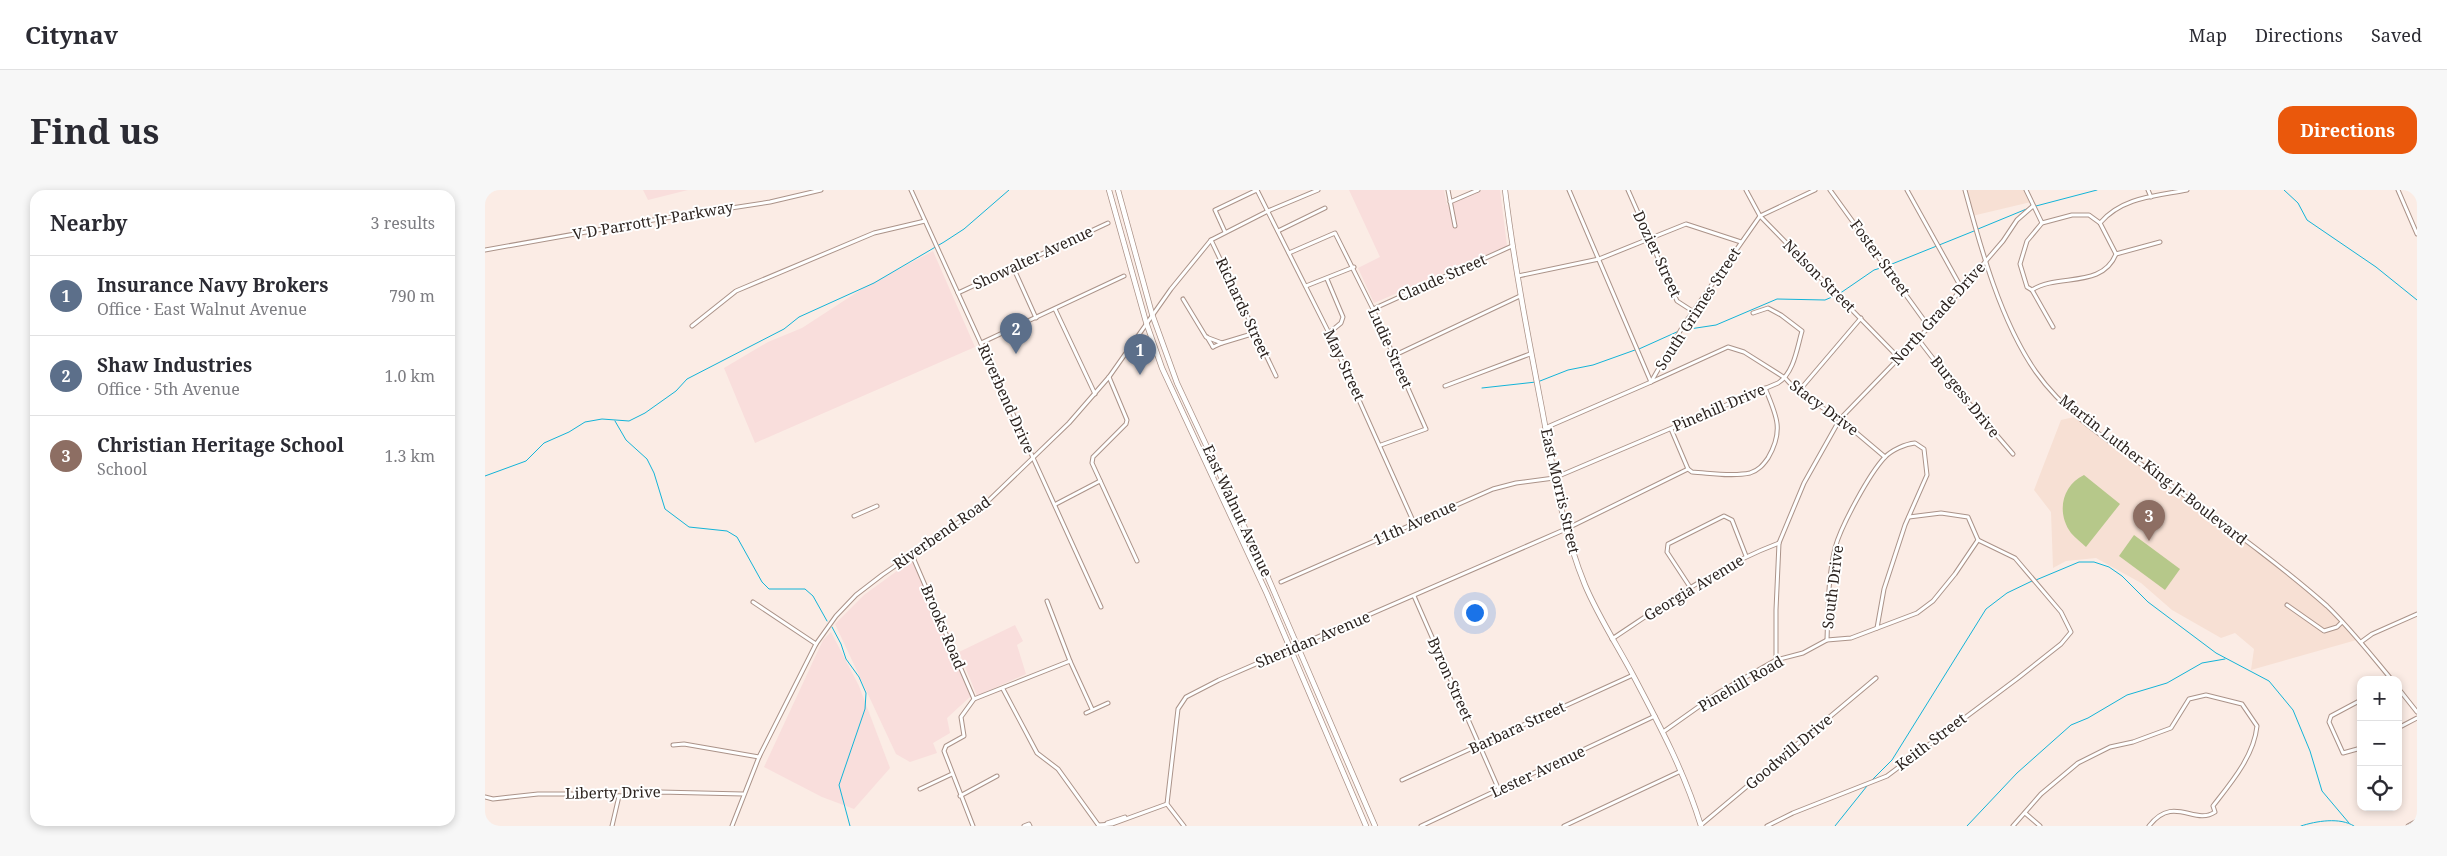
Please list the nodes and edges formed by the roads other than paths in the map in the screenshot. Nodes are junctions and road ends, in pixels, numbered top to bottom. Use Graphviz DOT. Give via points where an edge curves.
graph roads {
  1 [pos="821,190"];
  2 [pos="911,190"];
  3 [pos="1109,190"];
  4 [pos="1118,190"];
  5 [pos="1257,190"];
  6 [pos="1318,190"];
  7 [pos="1448,190"];
  8 [pos="1478,190"];
  9 [pos="1505,190"];
  10 [pos="1569,190"];
  11 [pos="1628,190"];
  12 [pos="1746,190"];
  13 [pos="1815,190"];
  14 [pos="1831,190"];
  15 [pos="1907,190"];
  16 [pos="1965,190"];
  17 [pos="2026,190"];
  18 [pos="2148,190"];
  19 [pos="2187,190"];
  20 [pos="2398,190"];
  21 [pos="2151,197"];
  22 [pos="1450,202"];
  23 [pos="2033,206"];
  24 [pos="1325,208"];
  25 [pos="1268,211"];
  26 [pos="1760,216"];
  27 [pos="925,221"];
  28 [pos="1108,223"];
  29 [pos="2042,223"];
  30 [pos="2100,223"];
  31 [pos="1455,226"];
  32 [pos="1225,232"];
  33 [pos="1278,232"];
  34 [pos="2417,234"];
  35 [pos="1211,240"];
  36 [pos="1649,240"];
  37 [pos="1741,242"];
  38 [pos="2160,242"];
  39 [pos="1512,246"];
  40 [pos="485,250"];
  41 [pos="1289,253"];
  42 [pos="2116,254"];
  43 [pos="1599,259"];
  44 [pos="1985,263"];
  45 [pos="1013,267"];
  46 [pos="1353,268"];
  47 [pos="1124,276"];
  48 [pos="1518,276"];
  49 [pos="1327,279"];
  50 [pos="1306,286"];
  51 [pos="1962,290"];
  52 [pos="2032,290"];
  53 [pos="958,293"];
  54 [pos="1520,296"];
  55 [pos="1183,300"];
  56 [pos="1055,309"];
  57 [pos="1373,309"];
  58 [pos="1693,312"];
  59 [pos="1753,313"];
  60 [pos="1152,314"];
  61 [pos="1036,318"];
  62 [pos="1861,318"];
  63 [pos="1147,322"];
  64 [pos="693,326"];
  65 [pos="1929,327"];
  66 [pos="2053,327"];
  67 [pos="1255,333"];
  68 [pos="1329,333"];
  69 [pos="1207,336"];
  70 [pos="1918,339"];
  71 [pos="1215,340"];
  72 [pos="1222,342"];
  73 [pos="981,343"];
  74 [pos="1213,348"];
  75 [pos="1530,354"];
  76 [pos="1393,356"];
  77 [pos="1899,358"];
  78 [pos="1276,376"];
  79 [pos="1109,377"];
  80 [pos="1785,378"];
  81 [pos="1651,382"];
  82 [pos="1445,386"];
  83 [pos="1765,388"];
  84 [pos="1798,392"];
  85 [pos="1095,394"];
  86 [pos="1840,419"];
  87 [pos="1545,428"];
  88 [pos="1671,429"];
  89 [pos="1381,445"];
  90 [pos="2013,454"];
  91 [pos="1033,457"];
  92 [pos="1885,457"];
  93 [pos="1688,469"];
  94 [pos="1554,478"];
  95 [pos="1100,481"];
  96 [pos="1055,504"];
  97 [pos="877,506"];
  98 [pos="855,516"];
  99 [pos="1909,517"];
  100 [pos="1242,520"];
  101 [pos="1414,523"];
  102 [pos="1234,524"];
  103 [pos="1566,528"];
  104 [pos="1978,540"];
  105 [pos="1779,543"];
  106 [pos="912,555"];
  107 [pos="1746,556"];
  108 [pos="1137,561"];
  109 [pos="1281,582"];
  110 [pos="1690,587"];
  111 [pos="1414,596"];
  112 [pos="1047,601"];
  113 [pos="753,602"];
  114 [pos="2287,605"];
  115 [pos="1101,607"];
  116 [pos="2417,614"];
  117 [pos="2342,622"];
  118 [pos="1877,628"];
  119 [pos="1613,639"];
  120 [pos="1827,640"];
  121 [pos="2361,642"];
  122 [pos="816,644"];
  123 [pos="1298,647"];
  124 [pos="1290,650"];
  125 [pos="1776,660"];
  126 [pos="1069,661"];
  127 [pos="1633,675"];
  128 [pos="2389,676"];
  129 [pos="1876,678"];
  130 [pos="1003,689"];
  131 [pos="2402,693"];
  132 [pos="974,699"];
  133 [pos="2357,702"];
  134 [pos="1108,703"];
  135 [pos="1092,709"];
  136 [pos="1086,712"];
  137 [pos="2417,712"];
  138 [pos="1655,716"];
  139 [pos="2417,718"];
  140 [pos="2402,726"];
  141 [pos="1663,732"];
  142 [pos="673,744"];
  143 [pos="1479,745"];
  144 [pos="2357,749"];
  145 [pos="759,757"];
  146 [pos="1681,770"];
  147 [pos="952,774"];
  148 [pos="997,776"];
  149 [pos="1401,780"];
  150 [pos="920,789"];
  151 [pos="1499,790"];
  152 [pos="743,794"];
  153 [pos="485,796"];
  154 [pos="619,796"];
  155 [pos="960,796"];
  156 [pos="1167,804"];
  157 [pos="2025,813"];
  158 [pos="2185,818"];
  159 [pos="2196,821"];
  160 [pos="2417,821"];
  161 [pos="1099,825"];
  162 [pos="612,826"];
  163 [pos="732,826"];
  164 [pos="973,826"];
  165 [pos="1024,826"];
  166 [pos="1030,826"];
  167 [pos="1184,826"];
  168 [pos="1366,826"];
  169 [pos="1375,826"];
  170 [pos="1421,826"];
  171 [pos="1564,826"];
  172 [pos="1701,826"];
  173 [pos="1767,826"];
  174 [pos="2013,826"];
  175 [pos="2040,826"];
  176 [pos="2149,826"];
  177 [pos="2409,826"];
  1 -- 40 [label="street, V D Parrott Jr Parkway" via="770,202"];
  2 -- 27 [label="street, Riverbend Drive"];
  3 -- 63 [label="main road, East Walnut Avenue"];
  4 -- 60 [label="main road, East Walnut Avenue"];
  5 -- 25 [label="street, May Street"];
  5 -- 32 [label="street" via="1215,210"];
  6 -- 25 [label="street"];
  7 -- 22 [label="street"];
  8 -- 22 [label="street"];
  9 -- 39 [label="main road, East Morris Street"];
  10 -- 43 [label="street"];
  11 -- 36 [label="street, Dozier Street"];
  12 -- 26 [label="street, Nelson Street"];
  13 -- 26 [label="street"];
  14 -- 65 [label="street, Foster Street"];
  15 -- 51 [label="street"];
  16 -- 44 [label="street, Martin Luther King Jr Boulevard"];
  17 -- 23 [label="street"];
  18 -- 21 [label="street"];
  19 -- 21 [label="street"];
  20 -- 34 [label="street"];
  21 -- 30 [label="street" via="2124,203"];
  22 -- 31 [label="street"];
  23 -- 29 [label="street"];
  23 -- 44 [label="street, North Grade Drive" via="2017,220"];
  24 -- 33 [label="street"];
  25 -- 32 [label="street"];
  25 -- 33 [label="street, May Street"];
  26 -- 37 [label="street, South Grimes Street"];
  26 -- 62 [label="street, Nelson Street"];
  27 -- 53 [label="street, Riverbend Drive"];
  27 -- 64 [label="street" via="874,233 736,291"];
  28 -- 45 [label="street, Showalter Avenue"];
  29 -- 30 [label="street" via="2089,215"];
  29 -- 52 [label="street" via="2027,241 2020,264 2027,287"];
  30 -- 42 [label="street"];
  32 -- 35 [label="street"];
  33 -- 41 [label="street, May Street"];
  35 -- 60 [label="street, Riverbend Road"];
  35 -- 67 [label="street, Richards Street"];
  36 -- 37 [label="street" via="1686,224"];
  36 -- 43 [label="street"];
  36 -- 58 [label="street, Dozier Street" via="1677,300"];
  37 -- 58 [label="street, South Grimes Street"];
  38 -- 42 [label="street"];
  39 -- 48 [label="main road, East Morris Street"];
  39 -- 57 [label="street, Claude Street"];
  41 -- 46 [label="street, Ludie Street" via="1335,233"];
  41 -- 50 [label="street, May Street"];
  42 -- 52 [label="street" via="2113,263 2090,277 2042,284"];
  43 -- 48 [label="street"];
  43 -- 81 [label="street"];
  44 -- 51 [label="street, North Grade Drive"];
  44 -- 117 [label="street, Martin Luther King Jr Boulevard" via="2028,358 2058,398 2267,557"];
  45 -- 53 [label="street, Showalter Avenue"];
  45 -- 61 [label="street"];
  46 -- 49 [label="street"];
  46 -- 57 [label="street, Ludie Street"];
  47 -- 56 [label="street"];
  48 -- 54 [label="main road, East Morris Street"];
  49 -- 50 [label="street"];
  49 -- 68 [label="street" via="1343,317"];
  50 -- 68 [label="street, May Street"];
  51 -- 65 [label="street, North Grade Drive"];
  52 -- 66 [label="street"];
  53 -- 73 [label="street, Riverbend Drive"];
  54 -- 75 [label="main road, East Morris Street"];
  54 -- 76 [label="street"];
  55 -- 69 [label="street"];
  56 -- 61 [label="street"];
  56 -- 85 [label="street"];
  57 -- 76 [label="street, Ludie Street"];
  58 -- 81 [label="street, South Grimes Street"];
  59 -- 80 [label="street" via="1768,308 1802,331"];
  60 -- 63 [label="street, Riverbend Road"];
  60 -- 100 [label="main road, East Walnut Avenue" via="1177,383"];
  61 -- 73 [label="street"];
  62 -- 77 [label="street, Nelson Street"];
  62 -- 84 [label="street"];
  63 -- 79 [label="street, Riverbend Road"];
  63 -- 102 [label="main road, East Walnut Avenue" via="1162,368"];
  65 -- 70 [label="street, North Grade Drive"];
  67 -- 72 [label="street"];
  67 -- 78 [label="street, Richards Street"];
  68 -- 89 [label="street, May Street"];
  69 -- 71 [label="street"];
  69 -- 74 [label="street"];
  70 -- 77 [label="street, North Grade Drive"];
  70 -- 90 [label="street, Burgess Drive" via="1960,394"];
  71 -- 72 [label="street"];
  71 -- 74 [label="street"];
  72 -- 74 [label="street"];
  73 -- 91 [label="street, Riverbend Drive"];
  75 -- 82 [label="street"];
  75 -- 87 [label="main road, East Morris Street"];
  76 -- 89 [label="street, Ludie Street" via="1426,429"];
  77 -- 86 [label="street, North Grade Drive"];
  79 -- 85 [label="street, Riverbend Road"];
  79 -- 95 [label="street" via="1127,420 1092,460"];
  80 -- 81 [label="street, Stacy Drive" via="1744,352 1728,347"];
  80 -- 83 [label="street, Pinehill Drive"];
  80 -- 84 [label="street, Stacy Drive"];
  81 -- 87 [label="street, South Grimes Street"];
  83 -- 88 [label="street, Pinehill Drive"];
  83 -- 93 [label="street" via="1779,435 1760,468 1751,473 1736,474 1692,472"];
  84 -- 86 [label="street, Stacy Drive"];
  85 -- 91 [label="street, Riverbend Road"];
  86 -- 92 [label="street, Stacy Drive"];
  86 -- 105 [label="street, North Grade Drive" via="1804,482"];
  87 -- 94 [label="main road, East Morris Street"];
  88 -- 93 [label="street"];
  88 -- 94 [label="street, Pinehill Drive"];
  89 -- 101 [label="street, May Street"];
  91 -- 96 [label="street, Riverbend Drive"];
  91 -- 106 [label="street, Riverbend Road" via="985,504"];
  92 -- 99 [label="street" via="1906,444 1915,443 1924,449 1927,475"];
  92 -- 120 [label="street, South Drive" via="1855,501 1835,547"];
  93 -- 103 [label="street, Sheridan Avenue"];
  94 -- 101 [label="street, 11th Avenue" via="1493,489"];
  94 -- 103 [label="main road, East Morris Street"];
  95 -- 96 [label="street"];
  95 -- 108 [label="street"];
  96 -- 115 [label="street, Riverbend Drive"];
  97 -- 98 [label="street"];
  99 -- 104 [label="street" via="1941,513 1968,518"];
  99 -- 118 [label="street" via="1884,590"];
  100 -- 102 [label="main road"];
  100 -- 123 [label="main road, East Walnut Avenue"];
  101 -- 109 [label="street, 11th Avenue"];
  102 -- 124 [label="main road, East Walnut Avenue"];
  103 -- 111 [label="street, Sheridan Avenue"];
  103 -- 119 [label="main road, East Morris Street" via="1585,585"];
  104 -- 118 [label="street, Pinehill Road" via="1933,601 1917,613"];
  104 -- 173 [label="street, Keith Street" via="2015,558 2061,612 2071,632 2061,644 1887,776"];
  105 -- 107 [label="street, Georgia Avenue"];
  105 -- 125 [label="street, North Grade Drive"];
  106 -- 122 [label="street, Riverbend Road" via="857,595 836,616"];
  106 -- 132 [label="street, Brooks Road"];
  107 -- 110 [label="street, Georgia Avenue"];
  107 -- 110 [label="street" via="1732,520 1724,516 1668,544 1667,552"];
  110 -- 119 [label="street, Georgia Avenue"];
  111 -- 123 [label="street, Sheridan Avenue"];
  111 -- 143 [label="street, Byron Street"];
  112 -- 126 [label="street"];
  113 -- 122 [label="street"];
  114 -- 117 [label="street" via="2324,632 2337,628"];
  116 -- 121 [label="street"];
  117 -- 121 [label="street, Martin Luther King Jr Boulevard"];
  118 -- 120 [label="street, Pinehill Road" via="1851,638"];
  119 -- 127 [label="main road, East Morris Street"];
  120 -- 125 [label="street, Pinehill Road" via="1803,653"];
  121 -- 128 [label="street, Martin Luther King Jr Boulevard"];
  122 -- 145 [label="street, Riverbend Road"];
  123 -- 124 [label="street, Sheridan Avenue"];
  123 -- 169 [label="main road, East Walnut Avenue"];
  124 -- 156 [label="street, Sheridan Avenue" via="1186,697 1178,709"];
  124 -- 168 [label="main road, East Walnut Avenue"];
  125 -- 141 [label="street, Pinehill Road" via="1718,693"];
  126 -- 130 [label="street"];
  126 -- 135 [label="street"];
  127 -- 138 [label="main road, East Morris Street"];
  127 -- 143 [label="street, Barbara Street"];
  129 -- 172 [label="street, Goodwill Drive"];
  130 -- 132 [label="street"];
  130 -- 161 [label="street" via="1037,753 1058,769"];
  131 -- 137 [label="street"];
  132 -- 147 [label="street" via="961,717 964,736 946,746 944,756"];
  133 -- 144 [label="street" via="2331,716 2329,722 2343,753"];
  134 -- 135 [label="street"];
  135 -- 136 [label="street"];
  138 -- 141 [label="main road, East Morris Street"];
  138 -- 151 [label="street, Lester Avenue"];
  139 -- 140 [label="street"];
  141 -- 146 [label="main road, East Morris Street"];
  142 -- 145 [label="street"];
  143 -- 149 [label="street, Barbara Street"];
  143 -- 151 [label="street, Byron Street"];
  145 -- 152 [label="street, Riverbend Road"];
  146 -- 171 [label="street"];
  146 -- 172 [label="main road, East Morris Street"];
  147 -- 150 [label="street"];
  147 -- 155 [label="street"];
  148 -- 155 [label="street"];
  151 -- 170 [label="street, Lester Avenue"];
  152 -- 154 [label="street, Liberty Drive" via="660,792"];
  152 -- 163 [label="street, Riverbend Road"];
  153 -- 154 [label="street, Liberty Drive" via="493,799 538,794"];
  154 -- 162 [label="street"];
  155 -- 164 [label="street"];
  156 -- 161 [label="street"];
  156 -- 167 [label="street"];
  157 -- 159 [label="street" via="2041,794 2078,762 2110,747 2171,728 2189,699 2206,695 2242,704 2257,726 2257,734 2241,769 2213,806 2215,812 2211,818"];
  157 -- 174 [label="street"];
  157 -- 175 [label="street"];
  158 -- 176 [label="street" via="2164,813"];
  160 -- 177 [label="street"];
  165 -- 166 [label="street"];
}
